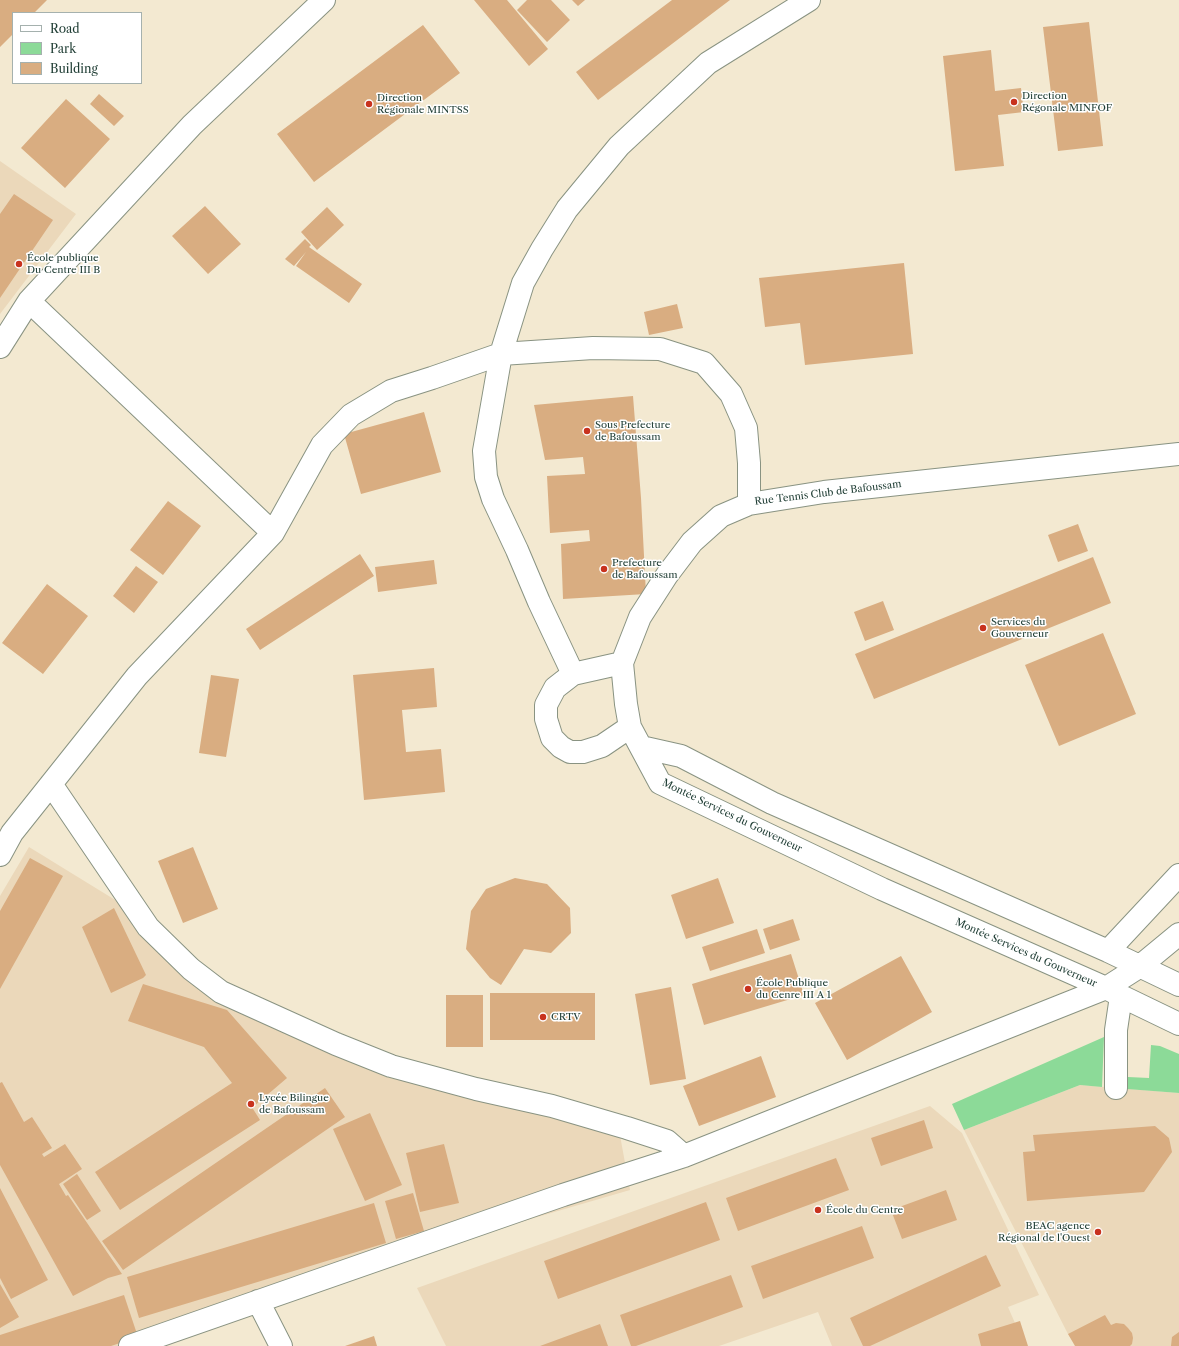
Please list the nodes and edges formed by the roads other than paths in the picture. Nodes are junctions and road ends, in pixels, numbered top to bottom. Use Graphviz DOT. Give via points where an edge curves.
graph roads {
  1 [pos="324,0"];
  2 [pos="809,0"];
  3 [pos="29,301"];
  4 [pos="0,347"];
  5 [pos="501,354"];
  6 [pos="1179,454"];
  7 [pos="749,504"];
  8 [pos="273,533"];
  9 [pos="622,663"];
  10 [pos="573,674"];
  11 [pos="630,727"];
  12 [pos="641,747"];
  13 [pos="51,784"];
  14 [pos="0,855"];
  15 [pos="1179,875"];
  16 [pos="1179,934"];
  17 [pos="1108,951"];
  18 [pos="1139,967"];
  19 [pos="1179,984"];
  20 [pos="1113,992"];
  21 [pos="1179,1024"];
  22 [pos="1116,1088"];
  23 [pos="684,1156"];
  24 [pos="258,1301"];
  25 [pos="130,1346"];
  26 [pos="281,1346"];
  1 -- 3 [label="street" via="192,125"];
  2 -- 5 [label="street" via="708,63 619,146 566,209 542,249 523,283"];
  3 -- 4 [label="street"];
  3 -- 8 [label="street"];
  5 -- 7 [label="street" via="593,348 660,349 704,363 731,394 746,428"];
  5 -- 8 [label="street" via="391,391 351,415 322,445"];
  5 -- 10 [label="street" via="484,451 486,477 493,499"];
  6 -- 7 [label="street, Rue Tennis Club de Bafoussam" via="824,492"];
  7 -- 9 [label="street, Rue Tennis Club de Bafoussam" via="721,516 692,542 640,617"];
  8 -- 13 [label="street" via="137,676"];
  9 -- 10 [label="street"];
  9 -- 11 [label="street, Rue Tennis Club de Bafoussam"];
  10 -- 11 [label="street" via="555,688 546,705 546,719 552,738 561,747 570,752 583,752 602,746"];
  11 -- 12 [label="street, Rue Tennis Club de Bafoussam"];
  12 -- 17 [label="street" via="681,756 772,802"];
  12 -- 20 [label="street, Montée Services du Gouverneur" via="660,783 882,889"];
  13 -- 14 [label="street" via="12,833"];
  13 -- 23 [label="street" via="148,928 190,969 221,992 391,1066 552,1106 627,1128 667,1142"];
  15 -- 17 [label="street"];
  16 -- 18 [label="street"];
  17 -- 18 [label="street"];
  18 -- 19 [label="street"];
  18 -- 20 [label="street"];
  20 -- 21 [label="street, Montée Services du Gouverneur"];
  20 -- 22 [label="street"];
  20 -- 23 [label="street"];
  23 -- 24 [label="street" via="563,1195"];
  24 -- 25 [label="street"];
  24 -- 26 [label="street"];
}
